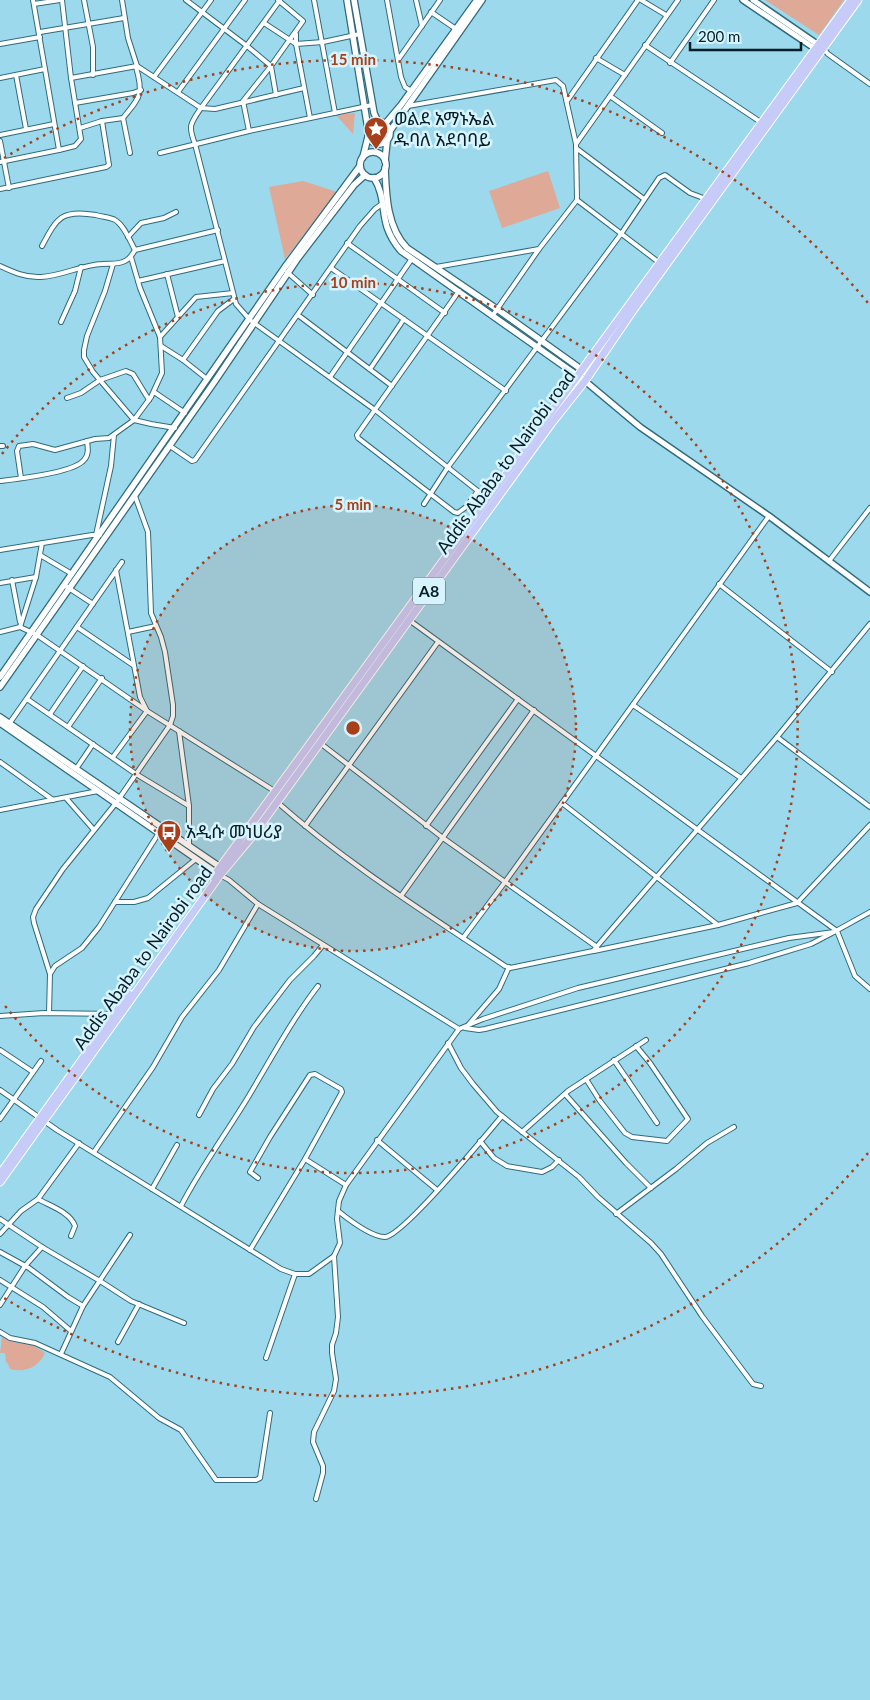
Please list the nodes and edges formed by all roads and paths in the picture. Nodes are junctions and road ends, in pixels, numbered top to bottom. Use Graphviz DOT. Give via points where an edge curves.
graph roads {
  1 [pos="61,0"];
  2 [pos="84,0"];
  3 [pos="122,0"];
  4 [pos="186,0"];
  5 [pos="211,0"];
  6 [pos="245,0"];
  7 [pos="279,0"];
  8 [pos="314,0"];
  9 [pos="347,0"];
  10 [pos="354,0"];
  11 [pos="387,0"];
  12 [pos="416,0"];
  13 [pos="440,0"];
  14 [pos="477,0"];
  15 [pos="482,0"];
  16 [pos="640,0"];
  17 [pos="678,0"];
  18 [pos="714,0"];
  19 [pos="743,0"];
  20 [pos="753,0"];
  21 [pos="851,0"];
  22 [pos="858,0"];
  23 [pos="34,2"];
  24 [pos="202,12"];
  25 [pos="431,12"];
  26 [pos="666,15"];
  27 [pos="124,18"];
  28 [pos="264,23"];
  29 [pos="89,24"];
  30 [pos="422,26"];
  31 [pos="65,28"];
  32 [pos="224,29"];
  33 [pos="456,29"];
  34 [pos="296,32"];
  35 [pos="40,34"];
  36 [pos="356,35"];
  37 [pos="290,40"];
  38 [pos="323,42"];
  39 [pos="0,44"];
  40 [pos="296,44"];
  41 [pos="645,45"];
  42 [pos="247,46"];
  43 [pos="819,48"];
  44 [pos="596,58"];
  45 [pos="398,60"];
  46 [pos="670,62"];
  47 [pos="271,66"];
  48 [pos="136,67"];
  49 [pos="45,69"];
  50 [pos="16,75"];
  51 [pos="93,75"];
  52 [pos="624,75"];
  53 [pos="154,76"];
  54 [pos="0,78"];
  55 [pos="71,78"];
  56 [pos="870,84"];
  57 [pos="304,88"];
  58 [pos="141,90"];
  59 [pos="411,91"];
  60 [pos="178,92"];
  61 [pos="276,95"];
  62 [pos="610,96"];
  63 [pos="243,101"];
  64 [pos="566,101"];
  65 [pos="75,103"];
  66 [pos="372,105"];
  67 [pos="408,106"];
  68 [pos="366,107"];
  69 [pos="201,108"];
  70 [pos="335,113"];
  71 [pos="123,118"];
  72 [pos="310,118"];
  73 [pos="102,121"];
  74 [pos="378,122"];
  75 [pos="54,124"];
  76 [pos="384,124"];
  77 [pos="765,124"];
  78 [pos="80,128"];
  79 [pos="26,129"];
  80 [pos="368,129"];
  81 [pos="249,131"];
  82 [pos="390,131"];
  83 [pos="662,133"];
  84 [pos="0,134"];
  85 [pos="368,137"];
  86 [pos="0,141"];
  87 [pos="387,142"];
  88 [pos="195,144"];
  89 [pos="576,146"];
  90 [pos="59,150"];
  91 [pos="130,153"];
  92 [pos="160,154"];
  93 [pos="363,157"];
  94 [pos="2,161"];
  95 [pos="385,165"];
  96 [pos="360,166"];
  97 [pos="365,176"];
  98 [pos="374,178"];
  99 [pos="9,188"];
  100 [pos="0,190"];
  101 [pos="644,199"];
  102 [pos="707,199"];
  103 [pos="577,200"];
  104 [pos="382,204"];
  105 [pos="176,212"];
  106 [pos="218,230"];
  107 [pos="621,234"];
  108 [pos="128,237"];
  109 [pos="347,243"];
  110 [pos="42,246"];
  111 [pos="539,249"];
  112 [pos="135,250"];
  113 [pos="410,256"];
  114 [pos="131,257"];
  115 [pos="226,261"];
  116 [pos="113,264"];
  117 [pos="663,265"];
  118 [pos="0,266"];
  119 [pos="81,267"];
  120 [pos="436,267"];
  121 [pos="332,268"];
  122 [pos="286,270"];
  123 [pos="166,274"];
  124 [pos="397,279"];
  125 [pos="138,281"];
  126 [pos="461,288"];
  127 [pos="233,293"];
  128 [pos="313,294"];
  129 [pos="234,299"];
  130 [pos="382,303"];
  131 [pos="497,309"];
  132 [pos="445,313"];
  133 [pos="298,315"];
  134 [pos="493,315"];
  135 [pos="178,317"];
  136 [pos="404,319"];
  137 [pos="61,322"];
  138 [pos="252,322"];
  139 [pos="428,336"];
  140 [pos="160,338"];
  141 [pos="541,341"];
  142 [pos="279,342"];
  143 [pos="161,346"];
  144 [pos="537,347"];
  145 [pos="347,352"];
  146 [pos="183,360"];
  147 [pos="370,369"];
  148 [pos="584,375"];
  149 [pos="330,378"];
  150 [pos="208,379"];
  151 [pos="100,380"];
  152 [pos="392,386"];
  153 [pos="506,391"];
  154 [pos="154,392"];
  155 [pos="67,398"];
  156 [pos="149,400"];
  157 [pos="375,410"];
  158 [pos="185,413"];
  159 [pos="134,420"];
  160 [pos="175,428"];
  161 [pos="114,435"];
  162 [pos="87,441"];
  163 [pos="170,446"];
  164 [pos="448,467"];
  165 [pos="21,478"];
  166 [pos="0,481"];
  167 [pos="478,491"];
  168 [pos="431,493"];
  169 [pos="135,496"];
  170 [pos="488,499"];
  171 [pos="424,504"];
  172 [pos="870,508"];
  173 [pos="769,516"];
  174 [pos="98,535"];
  175 [pos="42,543"];
  176 [pos="0,550"];
  177 [pos="40,555"];
  178 [pos="829,561"];
  179 [pos="122,562"];
  180 [pos="116,570"];
  181 [pos="72,574"];
  182 [pos="36,577"];
  183 [pos="12,580"];
  184 [pos="0,583"];
  185 [pos="720,584"];
  186 [pos="67,587"];
  187 [pos="870,592"];
  188 [pos="93,604"];
  189 [pos="406,618"];
  190 [pos="870,624"];
  191 [pos="20,626"];
  192 [pos="156,626"];
  193 [pos="77,627"];
  194 [pos="0,632"];
  195 [pos="128,632"];
  196 [pos="34,633"];
  197 [pos="438,642"];
  198 [pos="61,651"];
  199 [pos="83,666"];
  200 [pos="134,666"];
  201 [pos="832,672"];
  202 [pos="0,677"];
  203 [pos="102,678"];
  204 [pos="0,687"];
  205 [pos="27,699"];
  206 [pos="518,699"];
  207 [pos="633,705"];
  208 [pos="534,710"];
  209 [pos="147,711"];
  210 [pos="50,714"];
  211 [pos="0,717"];
  212 [pos="0,723"];
  213 [pos="170,725"];
  214 [pos="8,726"];
  215 [pos="68,727"];
  216 [pos="179,731"];
  217 [pos="777,737"];
  218 [pos="317,740"];
  219 [pos="93,744"];
  220 [pos="596,757"];
  221 [pos="113,758"];
  222 [pos="0,762"];
  223 [pos="350,766"];
  224 [pos="74,772"];
  225 [pos="136,774"];
  226 [pos="741,778"];
  227 [pos="99,791"];
  228 [pos="276,792"];
  229 [pos="66,798"];
  230 [pos="54,800"];
  231 [pos="117,801"];
  232 [pos="277,802"];
  233 [pos="562,803"];
  234 [pos="189,806"];
  235 [pos="870,807"];
  236 [pos="0,810"];
  237 [pos="870,825"];
  238 [pos="305,826"];
  239 [pos="426,826"];
  240 [pos="94,830"];
  241 [pos="160,830"];
  242 [pos="698,830"];
  243 [pos="443,838"];
  244 [pos="189,846"];
  245 [pos="196,859"];
  246 [pos="220,872"];
  247 [pos="658,877"];
  248 [pos="505,882"];
  249 [pos="401,896"];
  250 [pos="115,902"];
  251 [pos="797,903"];
  252 [pos="258,904"];
  253 [pos="870,912"];
  254 [pos="718,925"];
  255 [pos="835,932"];
  256 [pos="463,938"];
  257 [pos="323,945"];
  258 [pos="597,946"];
  259 [pos="593,951"];
  260 [pos="508,967"];
  261 [pos="50,974"];
  262 [pos="318,986"];
  263 [pos="870,989"];
  264 [pos="49,1013"];
  265 [pos="115,1014"];
  266 [pos="0,1016"];
  267 [pos="468,1025"];
  268 [pos="461,1028"];
  269 [pos="646,1040"];
  270 [pos="448,1043"];
  271 [pos="636,1046"];
  272 [pos="0,1050"];
  273 [pos="614,1060"];
  274 [pos="41,1061"];
  275 [pos="33,1072"];
  276 [pos="586,1079"];
  277 [pos="0,1090"];
  278 [pos="565,1094"];
  279 [pos="14,1100"];
  280 [pos="198,1115"];
  281 [pos="502,1116"];
  282 [pos="0,1119"];
  283 [pos="42,1120"];
  284 [pos="656,1123"];
  285 [pos="734,1126"];
  286 [pos="522,1132"];
  287 [pos="377,1140"];
  288 [pos="480,1141"];
  289 [pos="78,1143"];
  290 [pos="177,1146"];
  291 [pos="94,1152"];
  292 [pos="305,1159"];
  293 [pos="559,1160"];
  294 [pos="0,1174"];
  295 [pos="258,1178"];
  296 [pos="0,1182"];
  297 [pos="346,1185"];
  298 [pos="651,1188"];
  299 [pos="152,1189"];
  300 [pos="437,1190"];
  301 [pos="38,1199"];
  302 [pos="180,1206"];
  303 [pos="338,1211"];
  304 [pos="616,1214"];
  305 [pos="0,1218"];
  306 [pos="8,1224"];
  307 [pos="0,1234"];
  308 [pos="130,1235"];
  309 [pos="70,1236"];
  310 [pos="42,1247"];
  311 [pos="250,1250"];
  312 [pos="0,1252"];
  313 [pos="334,1256"];
  314 [pos="25,1266"];
  315 [pos="295,1274"];
  316 [pos="0,1280"];
  317 [pos="100,1281"];
  318 [pos="11,1288"];
  319 [pos="138,1304"];
  320 [pos="0,1305"];
  321 [pos="84,1306"];
  322 [pos="184,1322"];
  323 [pos="71,1331"];
  324 [pos="0,1332"];
  325 [pos="118,1342"];
  326 [pos="61,1354"];
  327 [pos="266,1358"];
  328 [pos="761,1386"];
  329 [pos="270,1413"];
  330 [pos="316,1499"];
  1 -- 23 [label="street"];
  1 -- 31 [label="street"];
  2 -- 29 [label="street"];
  3 -- 27 [label="street"];
  4 -- 24 [label="street"];
  5 -- 24 [label="street"];
  6 -- 32 [label="street"];
  7 -- 28 [label="street"];
  7 -- 34 [label="street" via="303,21"];
  8 -- 38 [label="street"];
  9 -- 36 [label="main road"];
  10 -- 36 [label="main road"];
  11 -- 45 [label="street"];
  12 -- 30 [label="street"];
  13 -- 25 [label="street"];
  14 -- 33 [label="main road"];
  15 -- 67 [label="main road"];
  16 -- 26 [label="street"];
  16 -- 44 [label="street"];
  17 -- 26 [label="street"];
  18 -- 46 [label="street"];
  19 -- 43 [label="street"];
  20 -- 43 [label="street"];
  21 -- 43 [label="highway, Addis Ababa to Nairobi road / A8"];
  22 -- 43 [label="highway, Addis Ababa to Nairobi road / A8"];
  23 -- 35 [label="street"];
  24 -- 32 [label="street"];
  24 -- 53 [label="street"];
  25 -- 30 [label="street"];
  25 -- 33 [label="street"];
  26 -- 41 [label="street"];
  27 -- 29 [label="street"];
  27 -- 48 [label="street"];
  28 -- 37 [label="street"];
  28 -- 42 [label="street"];
  29 -- 31 [label="street"];
  29 -- 51 [label="street"];
  30 -- 45 [label="street"];
  31 -- 35 [label="street"];
  31 -- 55 [label="street"];
  32 -- 42 [label="street"];
  32 -- 60 [label="street"];
  33 -- 59 [label="main road"];
  34 -- 37 [label="street"];
  34 -- 40 [label="street"];
  35 -- 39 [label="street"];
  35 -- 49 [label="street"];
  36 -- 38 [label="street"];
  36 -- 66 [label="main road"];
  36 -- 68 [label="main road"];
  37 -- 40 [label="street"];
  37 -- 47 [label="street"];
  38 -- 40 [label="street"];
  38 -- 70 [label="street"];
  40 -- 57 [label="street"];
  41 -- 46 [label="street"];
  41 -- 52 [label="street"];
  42 -- 47 [label="street"];
  42 -- 69 [label="street"];
  43 -- 56 [label="street"];
  43 -- 77 [label="highway, Addis Ababa to Nairobi road / A8"];
  44 -- 52 [label="street"];
  44 -- 64 [label="street"];
  45 -- 59 [label="street" via="403,83"];
  46 -- 77 [label="street"];
  47 -- 61 [label="street"];
  47 -- 63 [label="street"];
  48 -- 51 [label="street"];
  48 -- 53 [label="street"];
  48 -- 58 [label="street"];
  49 -- 50 [label="street"];
  49 -- 75 [label="street"];
  50 -- 54 [label="street"];
  50 -- 79 [label="street"];
  51 -- 55 [label="street"];
  52 -- 62 [label="street"];
  53 -- 60 [label="street"];
  55 -- 65 [label="street"];
  57 -- 61 [label="street"];
  57 -- 72 [label="street"];
  58 -- 65 [label="street"];
  58 -- 71 [label="street" via="137,101"];
  59 -- 76 [label="main road"];
  60 -- 69 [label="street"];
  61 -- 63 [label="street"];
  62 -- 83 [label="street"];
  62 -- 89 [label="street"];
  63 -- 69 [label="street" via="215,109"];
  63 -- 81 [label="street"];
  64 -- 67 [label="street" via="563,86 551,79"];
  64 -- 89 [label="street"];
  65 -- 78 [label="street"];
  66 -- 68 [label="street"];
  66 -- 74 [label="main road"];
  67 -- 82 [label="main road"];
  68 -- 70 [label="street"];
  68 -- 80 [label="main road"];
  69 -- 88 [label="street" via="189,131"];
  70 -- 72 [label="street"];
  71 -- 73 [label="street"];
  71 -- 91 [label="street"];
  72 -- 81 [label="street"];
  73 -- 78 [label="street"];
  73 -- 99 [label="street" via="108,166"];
  74 -- 76 [label="main road"];
  74 -- 80 [label="main road"];
  75 -- 79 [label="street"];
  75 -- 90 [label="street"];
  76 -- 82 [label="main road"];
  77 -- 102 [label="highway, Addis Ababa to Nairobi road / A8"];
  77 -- 117 [label="highway, Addis Ababa to Nairobi road / A8"];
  78 -- 90 [label="street" via="80,143"];
  79 -- 84 [label="street"];
  80 -- 85 [label="main road"];
  81 -- 88 [label="street"];
  82 -- 87 [label="main road"];
  85 -- 87 [label="main road" via="374,144"];
  85 -- 93 [label="main road"];
  86 -- 94 [label="street"];
  87 -- 95 [label="main road"];
  88 -- 92 [label="street"];
  88 -- 106 [label="street"];
  89 -- 101 [label="street"];
  89 -- 103 [label="street"];
  90 -- 94 [label="street"];
  93 -- 95 [label="main road" via="376,153 383,158"];
  93 -- 96 [label="main road"];
  94 -- 99 [label="street"];
  95 -- 98 [label="main road" via="381,175"];
  95 -- 113 [label="main road" via="393,228"];
  96 -- 97 [label="main road"];
  96 -- 122 [label="main road"];
  97 -- 98 [label="main road"];
  97 -- 122 [label="main road" via="354,185"];
  98 -- 104 [label="main road" via="379,185"];
  99 -- 100 [label="street"];
  101 -- 102 [label="street" via="665,174 690,193"];
  101 -- 107 [label="street"];
  102 -- 117 [label="highway, Addis Ababa to Nairobi road / A8"];
  103 -- 107 [label="street"];
  103 -- 111 [label="street"];
  104 -- 109 [label="street" via="366,217"];
  104 -- 113 [label="main road" via="390,236 401,251"];
  105 -- 108 [label="street" via="141,224"];
  106 -- 112 [label="street"];
  106 -- 115 [label="street"];
  107 -- 117 [label="street"];
  107 -- 141 [label="street"];
  108 -- 110 [label="street" via="114,219 74,214 59,218 53,224"];
  108 -- 112 [label="street"];
  109 -- 121 [label="street"];
  109 -- 124 [label="street"];
  111 -- 120 [label="street"];
  111 -- 131 [label="street"];
  112 -- 114 [label="street"];
  113 -- 120 [label="main road"];
  113 -- 124 [label="street"];
  113 -- 126 [label="main road"];
  114 -- 116 [label="street"];
  114 -- 125 [label="street"];
  115 -- 123 [label="street"];
  115 -- 127 [label="street"];
  116 -- 119 [label="street"];
  116 -- 151 [label="street" via="84,350 89,367"];
  117 -- 148 [label="highway, Addis Ababa to Nairobi road / A8"];
  118 -- 119 [label="street" via="25,276 41,277"];
  119 -- 137 [label="street" via="75,291"];
  120 -- 126 [label="main road"];
  121 -- 128 [label="street"];
  121 -- 130 [label="street"];
  122 -- 128 [label="street"];
  122 -- 138 [label="main road"];
  123 -- 125 [label="street"];
  123 -- 135 [label="street"];
  124 -- 130 [label="street"];
  124 -- 132 [label="street"];
  125 -- 140 [label="street"];
  126 -- 131 [label="main road"];
  126 -- 132 [label="street"];
  126 -- 134 [label="main road"];
  127 -- 129 [label="street"];
  127 -- 135 [label="street" via="196,297"];
  128 -- 133 [label="street"];
  129 -- 138 [label="street"];
  129 -- 146 [label="street" via="218,311"];
  130 -- 136 [label="street"];
  130 -- 145 [label="street"];
  131 -- 134 [label="street"];
  131 -- 141 [label="main road"];
  132 -- 139 [label="street"];
  133 -- 142 [label="street"];
  133 -- 145 [label="street"];
  134 -- 144 [label="main road"];
  135 -- 140 [label="street"];
  136 -- 139 [label="street"];
  136 -- 147 [label="street"];
  138 -- 142 [label="street"];
  138 -- 150 [label="main road"];
  138 -- 163 [label="main road"];
  139 -- 152 [label="street"];
  139 -- 153 [label="street"];
  140 -- 143 [label="street"];
  141 -- 144 [label="street"];
  141 -- 148 [label="main road"];
  142 -- 149 [label="street"];
  142 -- 163 [label="street" via="195,460"];
  143 -- 146 [label="street"];
  143 -- 154 [label="street" via="162,372"];
  144 -- 148 [label="main road"];
  144 -- 153 [label="street"];
  145 -- 147 [label="street"];
  145 -- 149 [label="street"];
  146 -- 150 [label="street"];
  147 -- 152 [label="street"];
  148 -- 170 [label="highway, Addis Ababa to Nairobi road / A8"];
  148 -- 173 [label="street" via="640,427"];
  148 -- 189 [label="highway, Addis Ababa to Nairobi road / A8"];
  149 -- 157 [label="street"];
  150 -- 158 [label="main road"];
  151 -- 155 [label="street"];
  151 -- 156 [label="street" via="131,371"];
  151 -- 159 [label="street"];
  152 -- 157 [label="street"];
  153 -- 164 [label="street"];
  154 -- 156 [label="street"];
  154 -- 158 [label="street"];
  156 -- 159 [label="street"];
  157 -- 164 [label="street"];
  157 -- 168 [label="street" via="358,432 358,438"];
  158 -- 160 [label="main road"];
  159 -- 160 [label="street"];
  159 -- 161 [label="street"];
  160 -- 174 [label="main road"];
  161 -- 162 [label="street"];
  161 -- 174 [label="street"];
  162 -- 165 [label="street" via="86,459 79,464 57,472"];
  162 -- 165 [label="street" via="55,450 33,444 19,446"];
  163 -- 169 [label="main road"];
  164 -- 167 [label="street"];
  164 -- 168 [label="street"];
  165 -- 166 [label="street"];
  167 -- 168 [label="street" via="458,513"];
  167 -- 170 [label="street"];
  168 -- 171 [label="street"];
  169 -- 186 [label="main road"];
  169 -- 192 [label="street" via="148,532 151,613"];
  170 -- 189 [label="highway, Addis Ababa to Nairobi road / A8"];
  172 -- 178 [label="street"];
  173 -- 178 [label="street"];
  173 -- 185 [label="street"];
  174 -- 175 [label="street"];
  174 -- 181 [label="main road"];
  175 -- 176 [label="street"];
  175 -- 177 [label="street"];
  177 -- 181 [label="street"];
  177 -- 182 [label="street"];
  178 -- 187 [label="street"];
  179 -- 180 [label="street"];
  180 -- 188 [label="street"];
  180 -- 195 [label="street"];
  181 -- 186 [label="main road"];
  182 -- 183 [label="street"];
  182 -- 191 [label="street"];
  183 -- 184 [label="street"];
  183 -- 191 [label="street"];
  185 -- 201 [label="street"];
  185 -- 207 [label="street"];
  186 -- 188 [label="street"];
  186 -- 196 [label="main road"];
  188 -- 193 [label="street"];
  189 -- 197 [label="street"];
  189 -- 218 [label="highway, Addis Ababa to Nairobi road / A8"];
  190 -- 201 [label="street"];
  191 -- 194 [label="street"];
  191 -- 196 [label="street"];
  192 -- 195 [label="street"];
  192 -- 213 [label="street" via="165,652 173,705"];
  193 -- 198 [label="street"];
  193 -- 200 [label="street"];
  195 -- 200 [label="street"];
  196 -- 198 [label="street"];
  196 -- 202 [label="main road"];
  196 -- 204 [label="main road"];
  197 -- 206 [label="street"];
  197 -- 223 [label="street"];
  198 -- 199 [label="street"];
  198 -- 205 [label="street"];
  199 -- 203 [label="street"];
  199 -- 210 [label="street"];
  200 -- 209 [label="street" via="140,697"];
  201 -- 217 [label="street"];
  203 -- 209 [label="street"];
  203 -- 215 [label="street"];
  205 -- 210 [label="street"];
  205 -- 214 [label="street"];
  206 -- 208 [label="street"];
  206 -- 239 [label="street"];
  207 -- 220 [label="street"];
  207 -- 226 [label="street"];
  208 -- 220 [label="street"];
  208 -- 243 [label="street"];
  209 -- 213 [label="street"];
  209 -- 221 [label="street"];
  210 -- 215 [label="street"];
  211 -- 214 [label="main road"];
  212 -- 214 [label="main road"];
  213 -- 216 [label="street"];
  213 -- 225 [label="street"];
  214 -- 224 [label="main road"];
  215 -- 219 [label="street"];
  216 -- 228 [label="street"];
  216 -- 234 [label="street"];
  217 -- 226 [label="street"];
  217 -- 235 [label="street"];
  218 -- 223 [label="street"];
  218 -- 228 [label="highway, Addis Ababa to Nairobi road / A8"];
  218 -- 232 [label="highway, Addis Ababa to Nairobi road / A8"];
  219 -- 221 [label="street"];
  219 -- 224 [label="street"];
  220 -- 233 [label="street"];
  220 -- 242 [label="street"];
  221 -- 225 [label="street"];
  222 -- 230 [label="street"];
  223 -- 238 [label="street"];
  223 -- 239 [label="street"];
  224 -- 227 [label="main road"];
  224 -- 231 [label="main road"];
  225 -- 231 [label="street"];
  225 -- 234 [label="street"];
  226 -- 242 [label="street"];
  227 -- 229 [label="street"];
  227 -- 231 [label="main road"];
  228 -- 232 [label="street"];
  228 -- 246 [label="highway, Addis Ababa to Nairobi road / A8"];
  229 -- 230 [label="street"];
  229 -- 240 [label="street"];
  230 -- 236 [label="street"];
  231 -- 240 [label="street"];
  231 -- 241 [label="main road"];
  232 -- 238 [label="street"];
  232 -- 246 [label="highway, Addis Ababa to Nairobi road / A8"];
  233 -- 247 [label="street"];
  233 -- 248 [label="street"];
  234 -- 244 [label="street"];
  237 -- 251 [label="street"];
  238 -- 249 [label="street"];
  239 -- 243 [label="street"];
  240 -- 261 [label="street" via="63,869 33,917"];
  241 -- 244 [label="main road"];
  241 -- 245 [label="main road"];
  241 -- 250 [label="street"];
  242 -- 247 [label="street"];
  242 -- 251 [label="street"];
  243 -- 248 [label="street"];
  243 -- 249 [label="street"];
  244 -- 246 [label="main road"];
  245 -- 246 [label="main road"];
  245 -- 250 [label="street" via="148,898"];
  246 -- 252 [label="street"];
  246 -- 265 [label="highway, Addis Ababa to Nairobi road / A8"];
  246 -- 283 [label="highway, Addis Ababa to Nairobi road / A8"];
  247 -- 254 [label="street"];
  247 -- 258 [label="street"];
  248 -- 256 [label="street"];
  248 -- 258 [label="street"];
  249 -- 256 [label="street"];
  250 -- 261 [label="street" via="82,948 55,966"];
  251 -- 254 [label="street"];
  251 -- 255 [label="street"];
  252 -- 257 [label="street"];
  252 -- 291 [label="street" via="219,970 182,1017"];
  253 -- 255 [label="street"];
  254 -- 259 [label="street"];
  255 -- 263 [label="street" via="855,976"];
  255 -- 267 [label="street" via="789,938 578,988"];
  255 -- 268 [label="street" via="811,944 670,984 486,1029"];
  256 -- 260 [label="street"];
  257 -- 268 [label="street"];
  257 -- 280 [label="street" via="290,980 254,1027"];
  258 -- 259 [label="street"];
  259 -- 260 [label="street"];
  260 -- 267 [label="street" via="499,989"];
  261 -- 264 [label="street"];
  262 -- 302 [label="street"];
  264 -- 265 [label="street"];
  264 -- 266 [label="street"];
  265 -- 283 [label="highway, Addis Ababa to Nairobi road / A8"];
  267 -- 268 [label="street"];
  268 -- 270 [label="street"];
  269 -- 271 [label="street"];
  270 -- 281 [label="street" via="461,1068"];
  270 -- 287 [label="street"];
  271 -- 273 [label="street"];
  271 -- 276 [label="street" via="688,1119 667,1141 632,1137 625,1133"];
  272 -- 275 [label="street"];
  273 -- 276 [label="street"];
  273 -- 284 [label="street"];
  274 -- 275 [label="street"];
  275 -- 279 [label="street"];
  276 -- 278 [label="street"];
  277 -- 279 [label="street"];
  278 -- 286 [label="street"];
  278 -- 298 [label="street"];
  279 -- 282 [label="street"];
  279 -- 283 [label="street"];
  281 -- 286 [label="street"];
  281 -- 288 [label="street"];
  283 -- 289 [label="street"];
  283 -- 294 [label="highway, Addis Ababa to Nairobi road / A8"];
  283 -- 296 [label="highway, Addis Ababa to Nairobi road / A8"];
  285 -- 298 [label="street" via="707,1143"];
  286 -- 293 [label="street"];
  287 -- 297 [label="street"];
  287 -- 300 [label="street"];
  288 -- 293 [label="street" via="494,1158 507,1166 542,1172"];
  288 -- 300 [label="street"];
  289 -- 291 [label="street"];
  289 -- 301 [label="street"];
  290 -- 299 [label="street"];
  291 -- 299 [label="street"];
  292 -- 295 [label="street" via="342,1092 313,1073 250,1172"];
  292 -- 297 [label="street"];
  292 -- 311 [label="street"];
  293 -- 304 [label="street"];
  297 -- 303 [label="street"];
  298 -- 304 [label="street"];
  299 -- 302 [label="street"];
  300 -- 303 [label="street" via="407,1222 385,1237 368,1231"];
  301 -- 306 [label="street"];
  301 -- 309 [label="street" via="73,1222"];
  302 -- 311 [label="street"];
  303 -- 313 [label="street" via="340,1243"];
  304 -- 328 [label="street" via="661,1254 718,1338 753,1384"];
  305 -- 306 [label="street"];
  306 -- 307 [label="street"];
  306 -- 310 [label="street"];
  308 -- 317 [label="street"];
  310 -- 314 [label="street"];
  310 -- 317 [label="street"];
  311 -- 315 [label="street"];
  312 -- 314 [label="street"];
  313 -- 315 [label="street" via="309,1274"];
  313 -- 330 [label="street" via="338,1317 332,1353 336,1380 314,1432 313,1442 323,1466"];
  314 -- 318 [label="street"];
  314 -- 321 [label="street"];
  315 -- 327 [label="street"];
  316 -- 318 [label="street"];
  317 -- 319 [label="street"];
  317 -- 321 [label="street"];
  318 -- 320 [label="street"];
  318 -- 323 [label="street"];
  319 -- 322 [label="street"];
  319 -- 325 [label="street"];
  321 -- 323 [label="street"];
  323 -- 326 [label="street"];
  324 -- 326 [label="street"];
  326 -- 329 [label="street" via="110,1377 159,1418 181,1430 218,1480 260,1478"];
}
